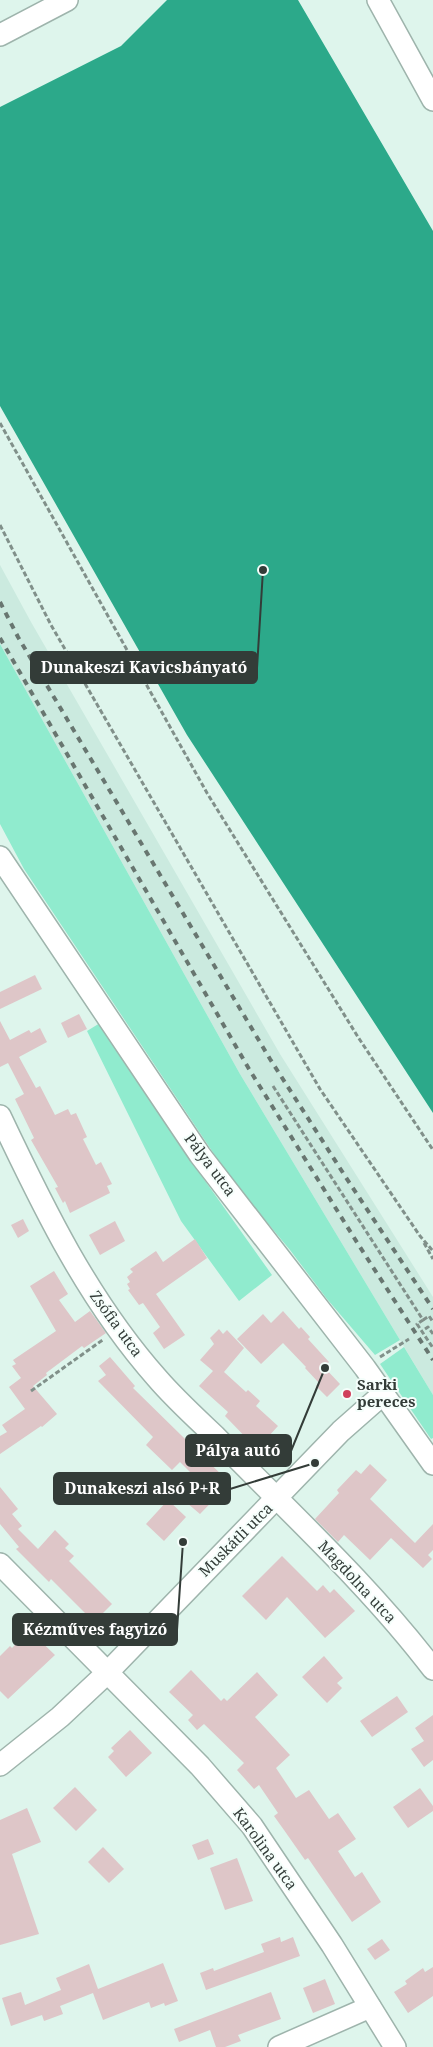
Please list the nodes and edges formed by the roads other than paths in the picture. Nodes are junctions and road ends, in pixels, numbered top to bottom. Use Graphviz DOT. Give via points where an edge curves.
graph roads {
  1 [pos="67,0"];
  2 [pos="378,0"];
  3 [pos="0,35"];
  4 [pos="433,100"];
  5 [pos="2,866"];
  6 [pos="0,1116"];
  7 [pos="383,1394"];
  8 [pos="433,1464"];
  9 [pos="276,1499"];
  10 [pos="0,1564"];
  11 [pos="433,1669"];
  12 [pos="106,1673"];
  13 [pos="0,1765"];
  14 [pos="370,2007"];
  15 [pos="280,2047"];
  16 [pos="395,2047"];
  1 -- 3 [label="street"];
  2 -- 4 [label="street"];
  5 -- 7 [label="street, Pálya utca" via="200,1154"];
  6 -- 9 [label="street, Zsófia utca" via="68,1252 118,1329 157,1378"];
  7 -- 8 [label="street, Pálya utca"];
  7 -- 9 [label="street, Muskátli utca" via="341,1431"];
  9 -- 11 [label="street, Magdolna utca" via="358,1580"];
  9 -- 12 [label="street, Muskátli utca"];
  10 -- 12 [label="street, Karolina utca"];
  12 -- 13 [label="street, Muskátli utca" via="60,1717"];
  12 -- 14 [label="street, Karolina utca" via="200,1766 252,1826"];
  14 -- 15 [label="street"];
  14 -- 16 [label="street, Karolina utca"];
}
